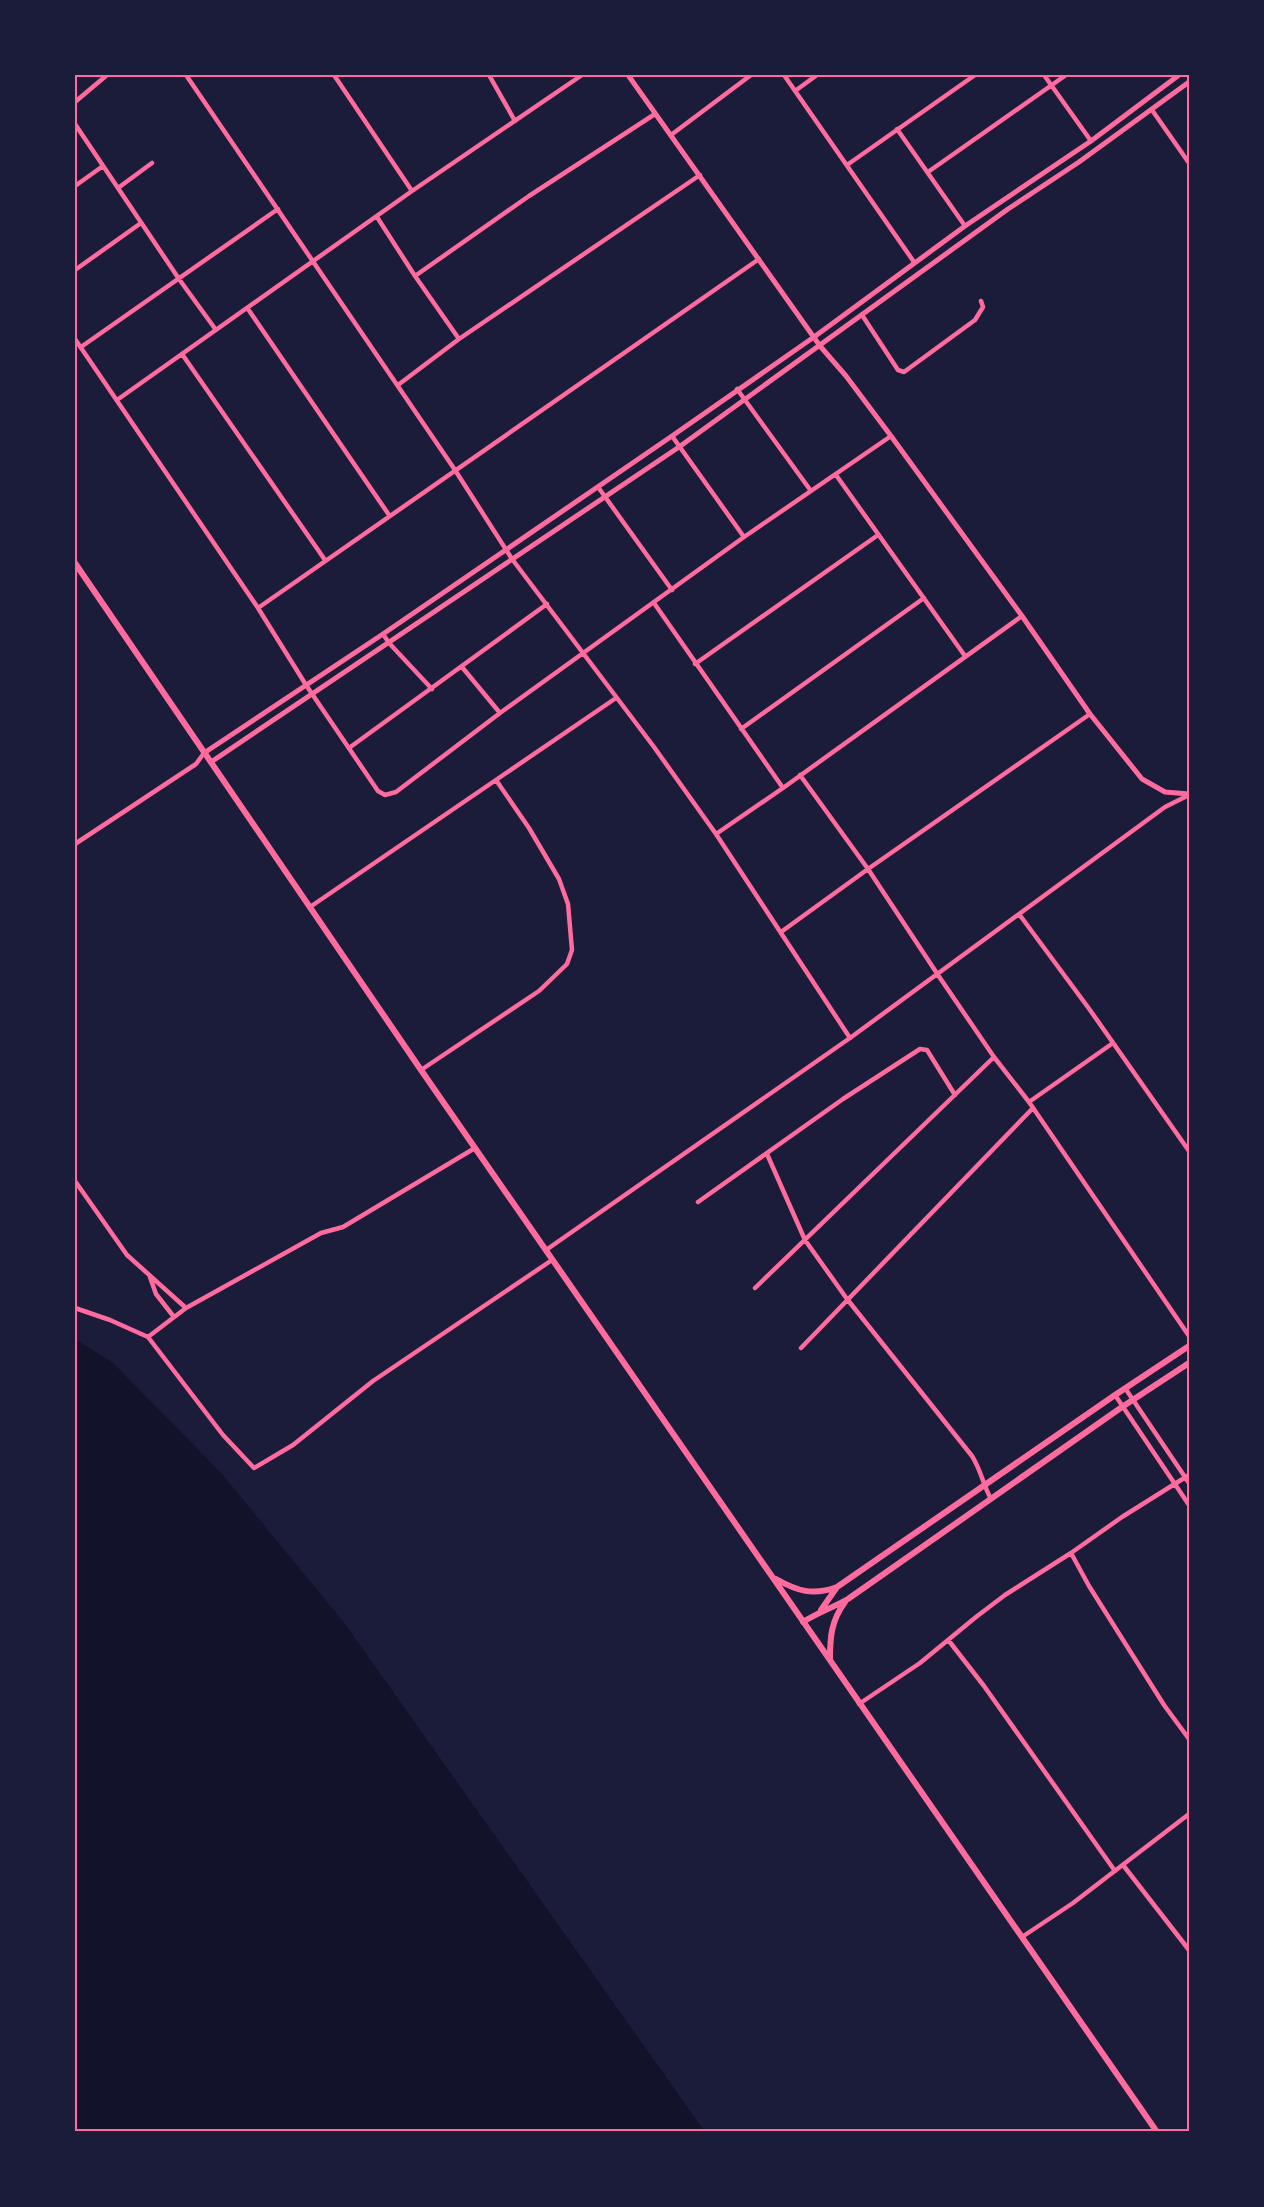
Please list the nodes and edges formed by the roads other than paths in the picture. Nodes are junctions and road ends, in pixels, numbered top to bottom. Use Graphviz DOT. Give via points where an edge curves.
graph roads {
  1 [pos="107,75"];
  2 [pos="186,75"];
  3 [pos="334,75"];
  4 [pos="489,75"];
  5 [pos="582,75"];
  6 [pos="628,75"];
  7 [pos="751,75"];
  8 [pos="784,75"];
  9 [pos="817,75"];
  10 [pos="975,75"];
  11 [pos="1044,75"];
  12 [pos="1066,75"];
  13 [pos="1179,75"];
  14 [pos="1189,82"];
  15 [pos="1051,86"];
  16 [pos="795,91"];
  17 [pos="75,102"];
  18 [pos="1152,110"];
  19 [pos="655,114"];
  20 [pos="515,121"];
  21 [pos="75,124"];
  22 [pos="897,129"];
  23 [pos="671,135"];
  24 [pos="1091,141"];
  25 [pos="152,163"];
  26 [pos="1189,163"];
  27 [pos="847,165"];
  28 [pos="103,166"];
  29 [pos="928,171"];
  30 [pos="700,175"];
  31 [pos="75,186"];
  32 [pos="118,188"];
  33 [pos="412,191"];
  34 [pos="278,209"];
  35 [pos="377,217"];
  36 [pos="141,223"];
  37 [pos="964,226"];
  38 [pos="759,259"];
  39 [pos="312,261"];
  40 [pos="914,262"];
  41 [pos="75,270"];
  42 [pos="415,276"];
  43 [pos="178,279"];
  44 [pos="981,301"];
  45 [pos="248,309"];
  46 [pos="862,315"];
  47 [pos="216,330"];
  48 [pos="814,337"];
  49 [pos="75,339"];
  50 [pos="459,339"];
  51 [pos="820,346"];
  52 [pos="81,347"];
  53 [pos="182,354"];
  54 [pos="398,385"];
  55 [pos="737,389"];
  56 [pos="744,398"];
  57 [pos="117,400"];
  58 [pos="672,436"];
  59 [pos="891,436"];
  60 [pos="679,447"];
  61 [pos="455,470"];
  62 [pos="836,475"];
  63 [pos="598,487"];
  64 [pos="811,491"];
  65 [pos="604,497"];
  66 [pos="389,515"];
  67 [pos="878,535"];
  68 [pos="744,537"];
  69 [pos="505,549"];
  70 [pos="512,559"];
  71 [pos="325,560"];
  72 [pos="75,563"];
  73 [pos="672,590"];
  74 [pos="924,598"];
  75 [pos="654,603"];
  76 [pos="547,604"];
  77 [pos="258,608"];
  78 [pos="1022,616"];
  79 [pos="383,634"];
  80 [pos="389,643"];
  81 [pos="584,654"];
  82 [pos="965,656"];
  83 [pos="695,664"];
  84 [pos="462,667"];
  85 [pos="306,685"];
  86 [pos="432,689"];
  87 [pos="312,694"];
  88 [pos="616,698"];
  89 [pos="501,713"];
  90 [pos="1090,714"];
  91 [pos="741,729"];
  92 [pos="349,748"];
  93 [pos="204,753"];
  94 [pos="211,762"];
  95 [pos="196,764"];
  96 [pos="800,775"];
  97 [pos="496,780"];
  98 [pos="783,788"];
  99 [pos="1189,794"];
  100 [pos="716,834"];
  101 [pos="75,844"];
  102 [pos="868,868"];
  103 [pos="310,907"];
  104 [pos="1019,914"];
  105 [pos="781,932"];
  106 [pos="938,975"];
  107 [pos="850,1038"];
  108 [pos="1113,1043"];
  109 [pos="994,1057"];
  110 [pos="421,1070"];
  111 [pos="956,1095"];
  112 [pos="1029,1102"];
  113 [pos="1033,1108"];
  114 [pos="475,1148"];
  115 [pos="1189,1151"];
  116 [pos="766,1154"];
  117 [pos="75,1180"];
  118 [pos="698,1202"];
  119 [pos="805,1240"];
  120 [pos="546,1250"];
  121 [pos="552,1260"];
  122 [pos="150,1277"];
  123 [pos="755,1288"];
  124 [pos="847,1299"];
  125 [pos="75,1308"];
  126 [pos="186,1308"];
  127 [pos="174,1317"];
  128 [pos="1189,1336"];
  129 [pos="148,1337"];
  130 [pos="1189,1347"];
  131 [pos="801,1348"];
  132 [pos="1189,1363"];
  133 [pos="1125,1388"];
  134 [pos="1115,1395"];
  135 [pos="1134,1400"];
  136 [pos="1122,1407"];
  137 [pos="1187,1476"];
  138 [pos="1189,1483"];
  139 [pos="1174,1484"];
  140 [pos="984,1487"];
  141 [pos="991,1500"];
  142 [pos="1189,1505"];
  143 [pos="1071,1553"];
  144 [pos="869,1566"];
  145 [pos="878,1578"];
  146 [pos="774,1579"];
  147 [pos="837,1587"];
  148 [pos="848,1599"];
  149 [pos="821,1610"];
  150 [pos="803,1622"];
  151 [pos="949,1641"];
  152 [pos="830,1660"];
  153 [pos="859,1704"];
  154 [pos="1189,1739"];
  155 [pos="1189,1814"];
  156 [pos="1123,1865"];
  157 [pos="1114,1871"];
  158 [pos="1022,1937"];
  159 [pos="1189,1950"];
  160 [pos="1157,2132"];
  1 -- 17 [label="street"];
  2 -- 34 [label="street"];
  3 -- 33 [label="street"];
  4 -- 20 [label="street"];
  5 -- 20 [label="street"];
  6 -- 19 [label="street"];
  7 -- 23 [label="street"];
  8 -- 16 [label="street"];
  9 -- 16 [label="street"];
  10 -- 22 [label="street"];
  11 -- 15 [label="street"];
  12 -- 15 [label="street"];
  13 -- 24 [label="street"];
  14 -- 18 [label="street"];
  15 -- 24 [label="street"];
  15 -- 29 [label="street"];
  16 -- 27 [label="street"];
  18 -- 26 [label="street"];
  18 -- 46 [label="street" via="1008,208"];
  19 -- 23 [label="street"];
  19 -- 42 [label="street"];
  20 -- 33 [label="street"];
  21 -- 28 [label="street"];
  22 -- 27 [label="street"];
  22 -- 29 [label="street"];
  23 -- 30 [label="street"];
  24 -- 37 [label="street"];
  25 -- 32 [label="street"];
  27 -- 40 [label="street"];
  28 -- 31 [label="street"];
  28 -- 32 [label="street"];
  29 -- 37 [label="street"];
  30 -- 38 [label="street"];
  30 -- 50 [label="street"];
  32 -- 36 [label="street"];
  33 -- 35 [label="street"];
  34 -- 39 [label="street"];
  34 -- 43 [label="street"];
  35 -- 39 [label="street"];
  35 -- 42 [label="street"];
  36 -- 41 [label="street"];
  36 -- 43 [label="street"];
  37 -- 40 [label="street"];
  38 -- 48 [label="street"];
  38 -- 61 [label="street"];
  39 -- 45 [label="street"];
  39 -- 54 [label="street"];
  40 -- 48 [label="street"];
  42 -- 50 [label="street"];
  43 -- 47 [label="street"];
  43 -- 52 [label="street"];
  44 -- 46 [label="street" via="983,307 975,320 904,372 898,370"];
  45 -- 47 [label="street"];
  45 -- 66 [label="street"];
  46 -- 51 [label="street"];
  47 -- 53 [label="street"];
  48 -- 51 [label="street"];
  48 -- 55 [label="street"];
  49 -- 52 [label="street"];
  50 -- 54 [label="street"];
  51 -- 56 [label="street"];
  51 -- 59 [label="street"];
  52 -- 57 [label="street"];
  53 -- 57 [label="street"];
  53 -- 71 [label="street"];
  54 -- 61 [label="street"];
  55 -- 56 [label="street"];
  55 -- 58 [label="street"];
  56 -- 60 [label="street"];
  56 -- 64 [label="street"];
  57 -- 77 [label="street"];
  58 -- 60 [label="street"];
  58 -- 63 [label="street"];
  59 -- 62 [label="street"];
  59 -- 78 [label="street"];
  60 -- 65 [label="street"];
  60 -- 68 [label="street"];
  61 -- 66 [label="street"];
  61 -- 69 [label="street"];
  62 -- 64 [label="street"];
  62 -- 67 [label="street"];
  63 -- 65 [label="street"];
  63 -- 69 [label="street"];
  64 -- 68 [label="street"];
  65 -- 70 [label="street"];
  65 -- 73 [label="street"];
  66 -- 71 [label="street"];
  67 -- 74 [label="street"];
  67 -- 83 [label="street"];
  68 -- 73 [label="street"];
  69 -- 70 [label="street"];
  69 -- 79 [label="street"];
  70 -- 76 [label="street"];
  70 -- 80 [label="street"];
  71 -- 77 [label="street"];
  72 -- 93 [label="main road"];
  73 -- 75 [label="street"];
  74 -- 82 [label="street"];
  74 -- 91 [label="street"];
  75 -- 81 [label="street"];
  75 -- 83 [label="street"];
  76 -- 81 [label="street"];
  76 -- 84 [label="street"];
  77 -- 85 [label="street"];
  78 -- 82 [label="street"];
  78 -- 90 [label="street"];
  79 -- 80 [label="street"];
  79 -- 85 [label="street"];
  80 -- 86 [label="street"];
  80 -- 87 [label="street"];
  81 -- 88 [label="street"];
  81 -- 89 [label="street"];
  82 -- 96 [label="street"];
  83 -- 91 [label="street"];
  84 -- 86 [label="street"];
  84 -- 89 [label="street"];
  85 -- 87 [label="street"];
  85 -- 93 [label="street"];
  86 -- 92 [label="street"];
  87 -- 92 [label="street"];
  87 -- 94 [label="street"];
  88 -- 97 [label="street"];
  88 -- 100 [label="street"];
  89 -- 92 [label="street" via="390,795 378,791"];
  90 -- 99 [label="street" via="1142,779 1165,792"];
  90 -- 102 [label="street"];
  91 -- 98 [label="street"];
  93 -- 94 [label="main road"];
  93 -- 95 [label="street"];
  94 -- 95 [label="street"];
  94 -- 103 [label="main road"];
  95 -- 101 [label="street"];
  96 -- 98 [label="street"];
  96 -- 102 [label="street"];
  97 -- 103 [label="street"];
  97 -- 110 [label="street" via="559,879 568,904 572,950 567,964 538,992"];
  98 -- 100 [label="street"];
  99 -- 104 [label="street" via="1165,807"];
  100 -- 105 [label="street"];
  102 -- 105 [label="street"];
  102 -- 106 [label="street"];
  103 -- 110 [label="main road"];
  104 -- 106 [label="street"];
  104 -- 108 [label="street"];
  105 -- 107 [label="street"];
  106 -- 107 [label="street"];
  106 -- 109 [label="street"];
  107 -- 120 [label="street"];
  108 -- 112 [label="street"];
  108 -- 115 [label="street"];
  109 -- 111 [label="street"];
  109 -- 112 [label="street"];
  110 -- 114 [label="main road"];
  111 -- 116 [label="street" via="927,1050 920,1048"];
  111 -- 119 [label="street"];
  112 -- 113 [label="street"];
  113 -- 124 [label="street"];
  113 -- 128 [label="street"];
  114 -- 120 [label="main road"];
  114 -- 126 [label="street" via="343,1227 321,1233"];
  116 -- 118 [label="street"];
  116 -- 119 [label="street"];
  117 -- 122 [label="street" via="127,1255"];
  119 -- 123 [label="street"];
  119 -- 124 [label="street"];
  120 -- 121 [label="main road"];
  121 -- 129 [label="street" via="373,1381 293,1445 254,1468 223,1435"];
  121 -- 146 [label="main road"];
  122 -- 126 [label="street"];
  122 -- 127 [label="street" via="156,1294"];
  124 -- 131 [label="street"];
  124 -- 140 [label="street" via="972,1456"];
  125 -- 129 [label="street"];
  126 -- 127 [label="street"];
  127 -- 129 [label="street"];
  130 -- 133 [label="main road"];
  132 -- 135 [label="main road"];
  133 -- 134 [label="main road"];
  133 -- 135 [label="street"];
  134 -- 136 [label="street"];
  134 -- 140 [label="main road"];
  135 -- 136 [label="main road"];
  135 -- 137 [label="street"];
  136 -- 139 [label="street"];
  136 -- 141 [label="main road"];
  137 -- 138 [label="street"];
  137 -- 139 [label="street"];
  139 -- 142 [label="street"];
  139 -- 143 [label="street"];
  140 -- 141 [label="street"];
  140 -- 144 [label="main road"];
  141 -- 145 [label="main road"];
  143 -- 151 [label="street" via="1005,1595"];
  143 -- 154 [label="street"];
  144 -- 145 [label="main road"];
  144 -- 147 [label="main road"];
  145 -- 148 [label="main road"];
  146 -- 147 [label="main road" via="805,1592"];
  146 -- 150 [label="main road"];
  147 -- 149 [label="main road"];
  148 -- 149 [label="main road"];
  148 -- 152 [label="main road" via="831,1630"];
  149 -- 150 [label="main road"];
  150 -- 152 [label="main road"];
  151 -- 153 [label="street"];
  151 -- 157 [label="street"];
  152 -- 153 [label="main road"];
  153 -- 158 [label="main road"];
  155 -- 156 [label="street"];
  156 -- 157 [label="street"];
  156 -- 159 [label="street"];
  157 -- 158 [label="street"];
  158 -- 160 [label="main road"];
}
